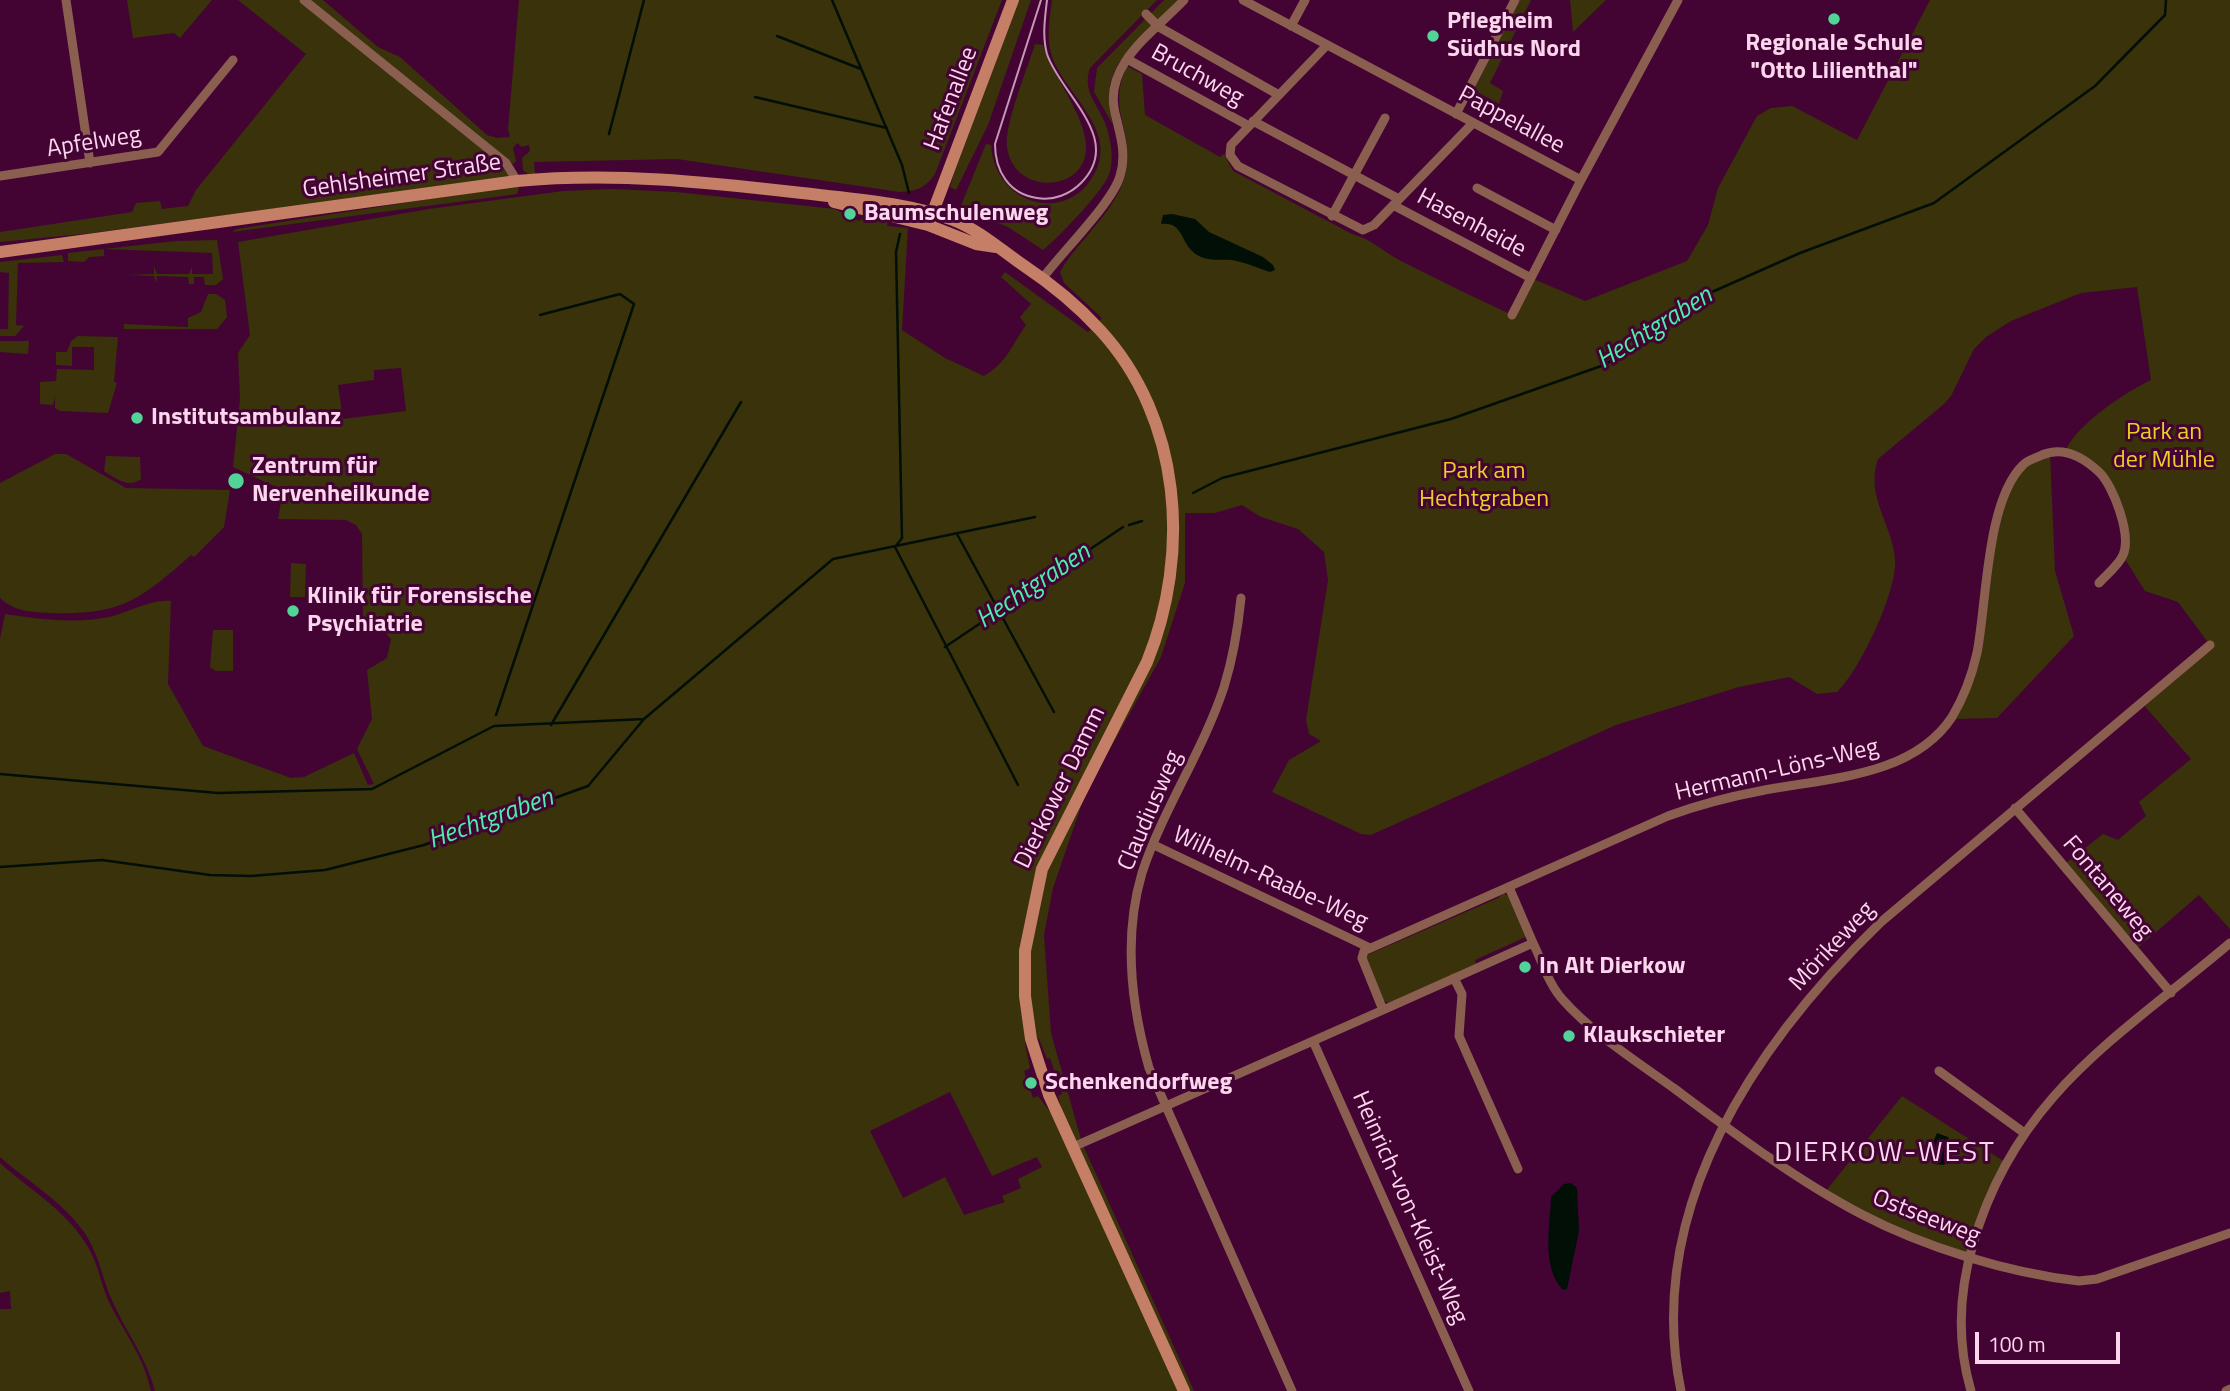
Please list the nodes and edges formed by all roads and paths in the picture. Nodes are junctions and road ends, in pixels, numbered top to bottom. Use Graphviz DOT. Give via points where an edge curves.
graph roads {
  1 [pos="66,0"];
  2 [pos="304,0"];
  3 [pos="1013,0"];
  4 [pos="1184,0"];
  5 [pos="1242,0"];
  6 [pos="1305,0"];
  7 [pos="1515,0"];
  8 [pos="1678,0"];
  9 [pos="1146,15"];
  10 [pos="1291,26"];
  11 [pos="1159,27"];
  12 [pos="1327,45"];
  13 [pos="1127,59"];
  14 [pos="233,60"];
  15 [pos="1279,95"];
  16 [pos="1456,114"];
  17 [pos="1385,118"];
  18 [pos="1473,123"];
  19 [pos="1251,124"];
  20 [pos="90,163"];
  21 [pos="1353,174"];
  22 [pos="0,176"];
  23 [pos="515,177"];
  24 [pos="1581,180"];
  25 [pos="1477,188"];
  26 [pos="1396,202"];
  27 [pos="1332,216"];
  28 [pos="930,219"];
  29 [pos="1556,230"];
  30 [pos="0,252"];
  31 [pos="1531,278"];
  32 [pos="1042,279"];
  33 [pos="1512,315"];
  34 [pos="2099,583"];
  35 [pos="1241,598"];
  36 [pos="2210,645"];
  37 [pos="2015,808"];
  38 [pos="1154,845"];
  39 [pos="1509,887"];
  40 [pos="1533,943"];
  41 [pos="2230,943"];
  42 [pos="1370,948"];
  43 [pos="1454,978"];
  44 [pos="2171,993"];
  45 [pos="1383,1010"];
  46 [pos="1313,1041"];
  47 [pos="1938,1071"];
  48 [pos="1166,1107"];
  49 [pos="1723,1124"];
  50 [pos="2023,1132"];
  51 [pos="1073,1147"];
  52 [pos="1518,1168"];
  53 [pos="2230,1233"];
  54 [pos="1969,1257"];
  55 [pos="1184,1391"];
  56 [pos="1292,1391"];
  57 [pos="1469,1391"];
  58 [pos="1681,1391"];
  59 [pos="1971,1391"];
  1 -- 20 [label="street"];
  2 -- 23 [label="street"];
  3 -- 28 [label="street, Hafenallee"];
  4 -- 11 [label="street, Bruchweg"];
  5 -- 10 [label="street, Pappelallee"];
  6 -- 10 [label="street"];
  7 -- 16 [label="street"];
  8 -- 24 [label="street, Pappelallee"];
  9 -- 11 [label="street, Bruchweg"];
  10 -- 12 [label="street, Pappelallee"];
  11 -- 13 [label="street, Bruchweg"];
  11 -- 15 [label="street, Bruchweg"];
  12 -- 15 [label="street"];
  12 -- 16 [label="street, Pappelallee"];
  13 -- 19 [label="street, Bruchweg"];
  13 -- 32 [label="street, Bruchweg" via="1114,79 1112,92 1124,153 1120,177 1111,197"];
  14 -- 20 [label="street, Apfelweg" via="158,152"];
  15 -- 19 [label="street"];
  16 -- 18 [label="street, Pappelallee"];
  17 -- 21 [label="street"];
  18 -- 24 [label="street, Pappelallee"];
  18 -- 26 [label="street"];
  19 -- 21 [label="street, Bruchweg"];
  19 -- 27 [label="street" via="1229,149 1233,162"];
  20 -- 22 [label="street, Apfelweg"];
  21 -- 26 [label="street, Hasenheide"];
  21 -- 27 [label="street"];
  23 -- 28 [label="street, Gehlsheimer Straße" via="626,176 811,194 866,212"];
  23 -- 30 [label="street, Gehlsheimer Straße"];
  24 -- 29 [label="street"];
  25 -- 29 [label="street, Hasenheide"];
  26 -- 27 [label="street" via="1363,230"];
  26 -- 31 [label="street, Hasenheide"];
  28 -- 32 [label="street, Dierkower Damm" via="976,244 996,247"];
  29 -- 31 [label="street"];
  31 -- 33 [label="street"];
  32 -- 51 [label="street, Dierkower Damm" via="1100,328 1140,389 1162,443 1174,527 1171,578 1159,633 1052,846 1028,924 1024,975 1028,1020 1049,1094"];
  34 -- 39 [label="street, Hermann-Löns-Weg" via="2125,549 2113,490 2084,458 2068,453 2050,452 2024,464 1998,508 1977,653 1967,690 1951,719 1930,740 1905,758 1873,770 1692,807"];
  35 -- 38 [label="street, Claudiusweg" via="1224,687"];
  36 -- 37 [label="street, Mörikeweg"];
  37 -- 44 [label="street, Fontaneweg"];
  37 -- 49 [label="street, Mörikeweg" via="1845,957 1782,1033"];
  38 -- 42 [label="street, Wilhelm-Raabe-Weg"];
  38 -- 48 [label="street, Claudiusweg" via="1136,901 1132,992 1139,1033"];
  39 -- 40 [label="street, Ostseeweg"];
  39 -- 42 [label="street, Hermann-Löns-Weg"];
  40 -- 43 [label="street"];
  40 -- 49 [label="street, Ostseeweg" via="1556,990 1570,1007"];
  41 -- 44 [label="street"];
  42 -- 45 [label="street" via="1361,953 1362,958"];
  43 -- 45 [label="street"];
  43 -- 52 [label="street" via="1462,994 1459,1037"];
  44 -- 50 [label="street" via="2069,1077"];
  45 -- 46 [label="street"];
  46 -- 48 [label="street"];
  46 -- 57 [label="street, Heinrich-von-Kleist-Weg"];
  47 -- 50 [label="street"];
  48 -- 51 [label="street"];
  48 -- 56 [label="street, Claudiusweg"];
  49 -- 54 [label="street, Ostseeweg" via="1861,1214"];
  49 -- 58 [label="street, Mörikeweg" via="1703,1163 1683,1234 1675,1314"];
  50 -- 54 [label="street" via="1989,1195"];
  51 -- 55 [label="street, Dierkower Damm"];
  53 -- 54 [label="street, Ostseeweg" via="2089,1281"];
  54 -- 59 [label="street" via="1961,1333"];
}
